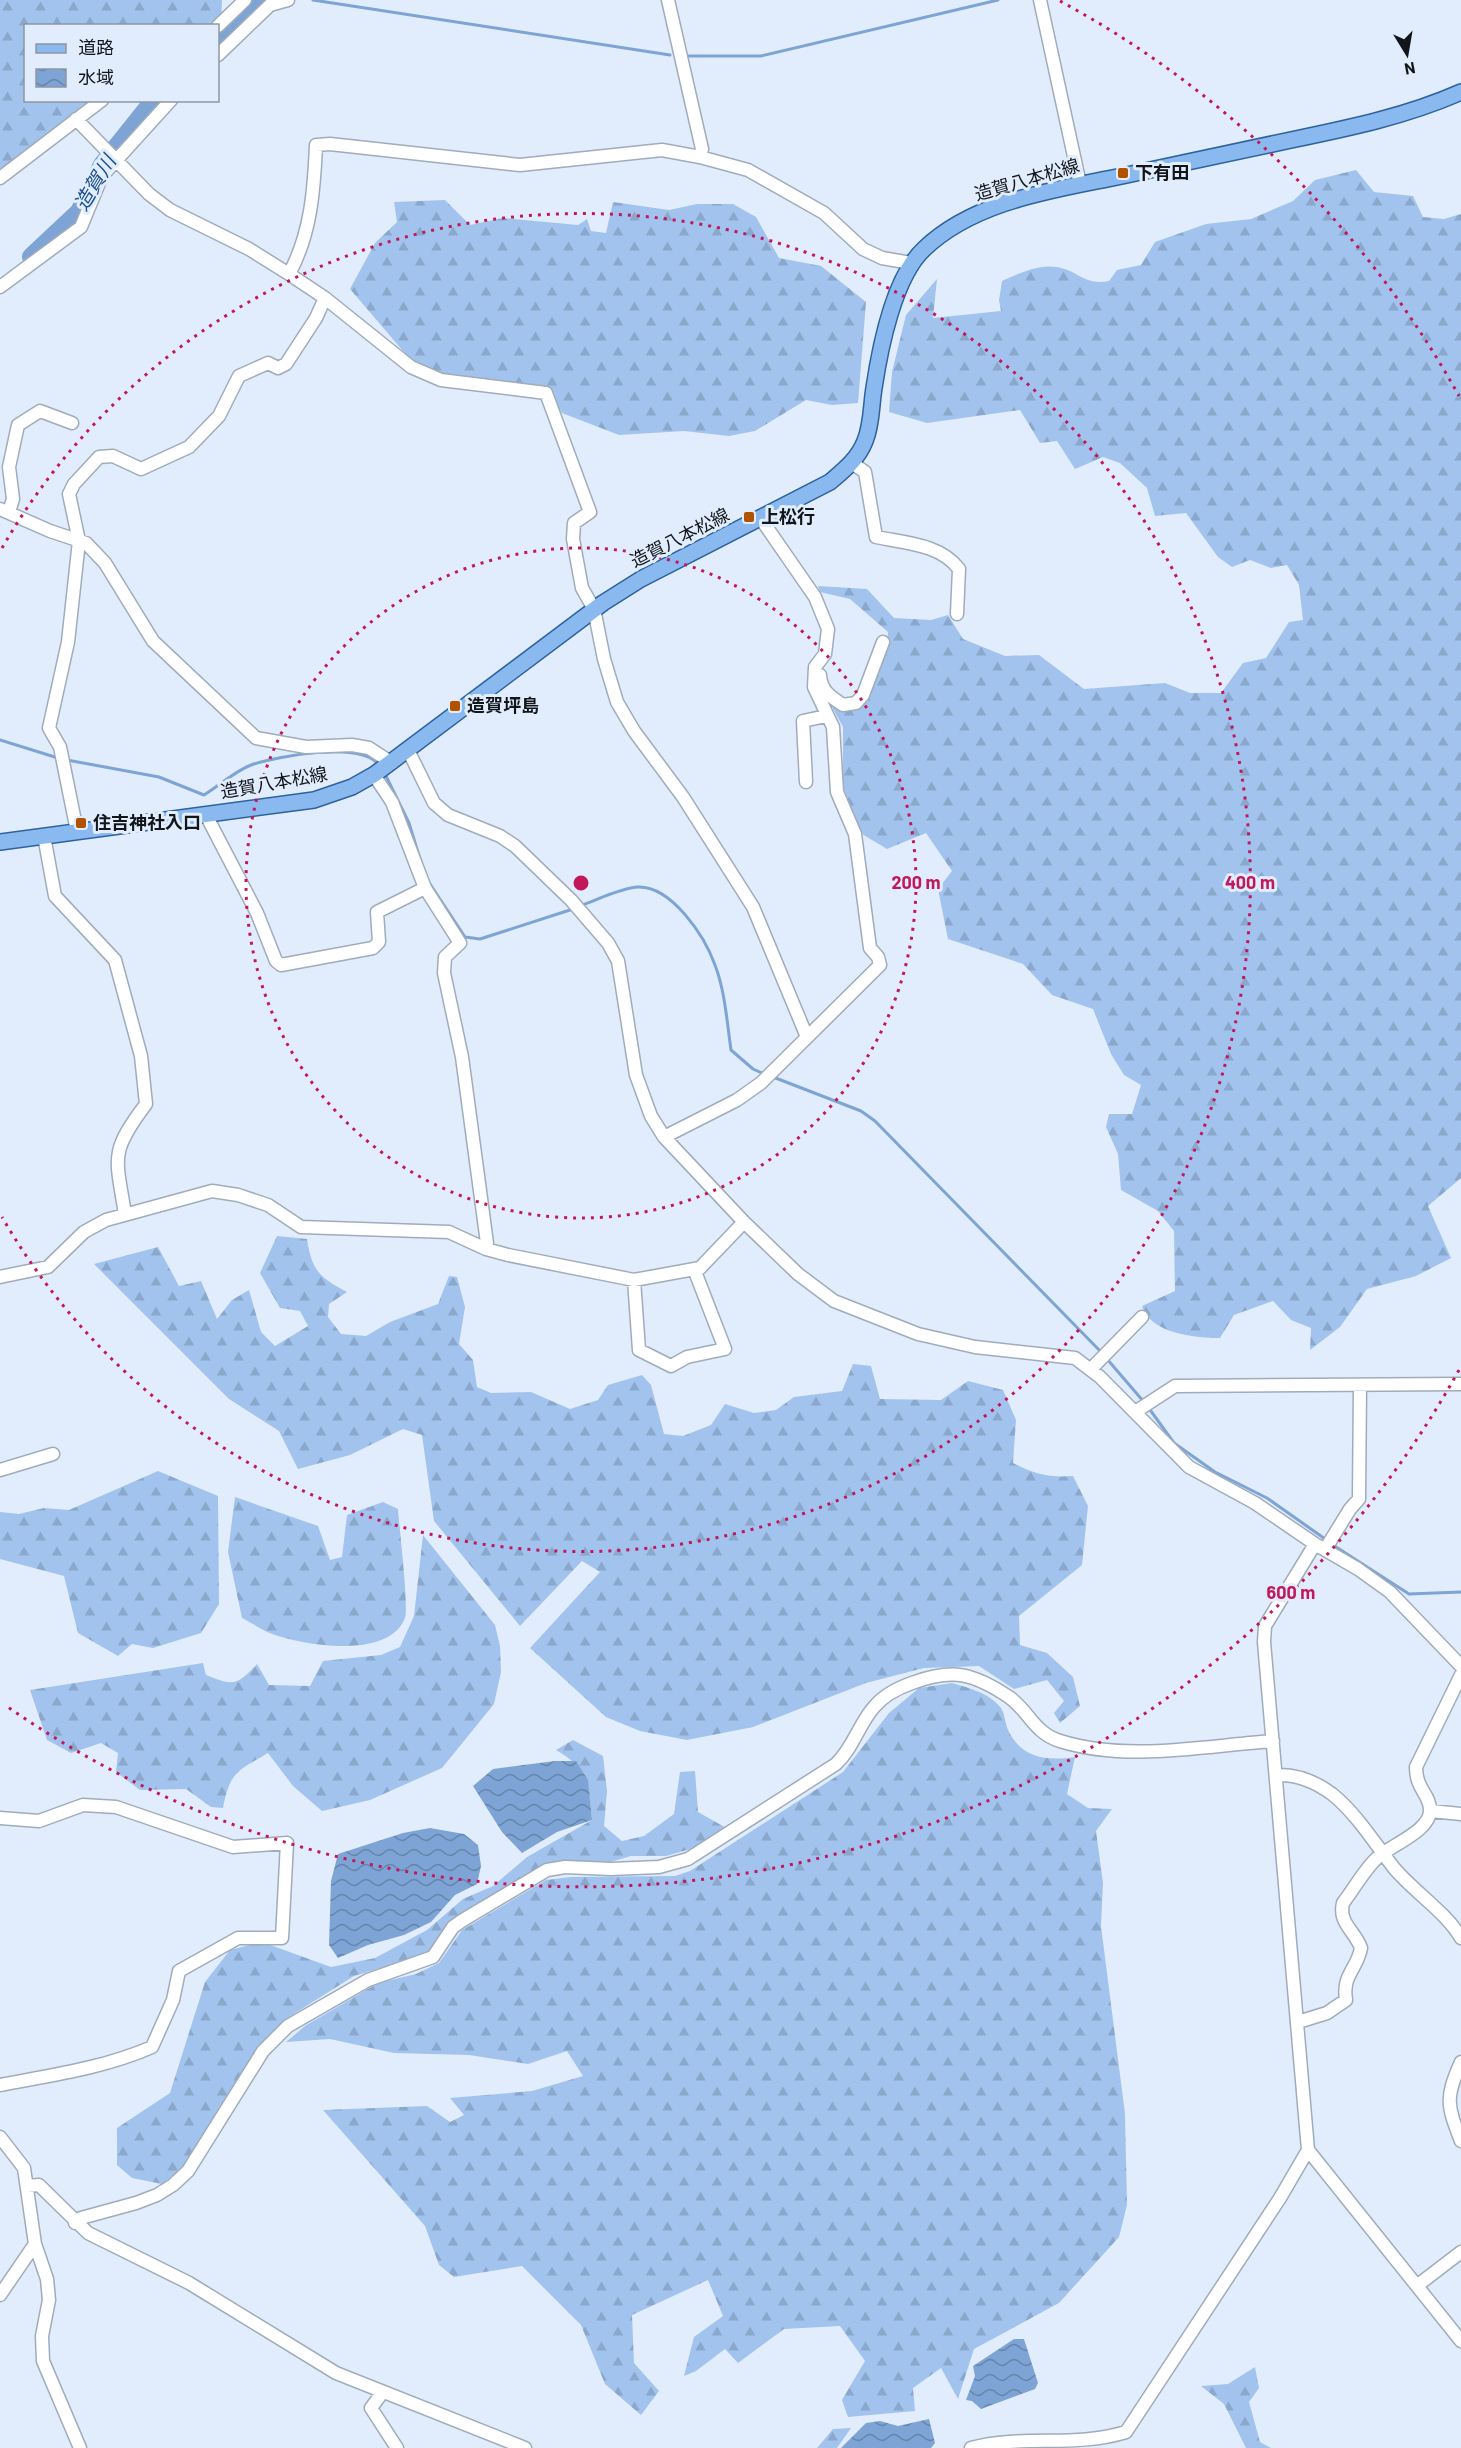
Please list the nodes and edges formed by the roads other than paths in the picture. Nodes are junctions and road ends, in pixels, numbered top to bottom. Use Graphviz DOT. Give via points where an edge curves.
graph roads {
  1 [pos="245,0"];
  2 [pos="288,0"];
  3 [pos="668,0"];
  4 [pos="1040,0"];
  5 [pos="219,25"];
  6 [pos="219,55"];
  7 [pos="1461,92"];
  8 [pos="99,102"];
  9 [pos="169,102"];
  10 [pos="76,119"];
  11 [pos="111,155"];
  12 [pos="700,157"];
  13 [pos="0,178"];
  14 [pos="1080,184"];
  15 [pos="911,262"];
  16 [pos="289,274"];
  17 [pos="0,287"];
  18 [pos="325,298"];
  19 [pos="72,423"];
  20 [pos="852,463"];
  21 [pos="4,511"];
  22 [pos="761,519"];
  23 [pos="79,541"];
  24 [pos="594,609"];
  25 [pos="957,614"];
  26 [pos="883,642"];
  27 [pos="815,668"];
  28 [pos="826,716"];
  29 [pos="408,750"];
  30 [pos="390,764"];
  31 [pos="375,775"];
  32 [pos="806,782"];
  33 [pos="206,814"];
  34 [pos="77,831"];
  35 [pos="44,836"];
  36 [pos="0,842"];
  37 [pos="425,888"];
  38 [pos="807,1037"];
  39 [pos="664,1137"];
  40 [pos="125,1214"];
  41 [pos="744,1222"];
  42 [pos="486,1249"];
  43 [pos="694,1269"];
  44 [pos="0,1277"];
  45 [pos="634,1280"];
  46 [pos="1142,1317"];
  47 [pos="1094,1365"];
  48 [pos="1461,1384"];
  49 [pos="1360,1385"];
  50 [pos="1131,1406"];
  51 [pos="53,1454"];
  52 [pos="0,1470"];
  53 [pos="1320,1546"];
  54 [pos="1461,1666"];
  55 [pos="1461,1675"];
  56 [pos="1273,1742"];
  57 [pos="1276,1775"];
  58 [pos="1431,1811"];
  59 [pos="1461,1814"];
  60 [pos="0,1818"];
  61 [pos="1385,1854"];
  62 [pos="1461,1938"];
  63 [pos="1298,2022"];
  64 [pos="1461,2062"];
  65 [pos="0,2085"];
  66 [pos="0,2137"];
  67 [pos="1461,2141"];
  68 [pos="1308,2150"];
  69 [pos="27,2186"];
  70 [pos="75,2223"];
  71 [pos="34,2244"];
  72 [pos="1461,2252"];
  73 [pos="1418,2285"];
  74 [pos="0,2295"];
  75 [pos="1461,2341"];
  76 [pos="382,2393"];
  77 [pos="80,2448"];
  78 [pos="398,2448"];
  79 [pos="525,2448"];
  80 [pos="971,2448"];
  1 -- 5 [label="street"];
  2 -- 6 [label="street" via="270,5"];
  3 -- 12 [label="street" via="702,149"];
  4 -- 14 [label="street"];
  7 -- 14 [label="main road, 造賀八本松線" via="1362,125"];
  8 -- 10 [label="street"];
  9 -- 11 [label="street"];
  10 -- 11 [label="street"];
  10 -- 13 [label="street"];
  11 -- 16 [label="street" via="149,195 170,210 249,249"];
  11 -- 17 [label="street" via="81,227"];
  12 -- 15 [label="street" via="748,170 824,213 863,249 882,258"];
  12 -- 16 [label="street" via="662,150 520,165 401,150 316,145 310,220"];
  14 -- 15 [label="main road, 造賀八本松線" via="1015,200 965,220 924,248"];
  15 -- 20 [label="main road, 造賀八本松線" via="885,329 865,442"];
  16 -- 18 [label="street"];
  18 -- 23 [label="street" via="286,364 278,368 268,363 239,376 219,416 189,447 141,469 113,456 99,457 69,494"];
  18 -- 24 [label="street" via="411,367 441,380 546,393 590,512 574,523 573,539 582,588"];
  19 -- 21 [label="street" via="40,411 18,425 9,467 13,499"];
  20 -- 22 [label="main road, 造賀八本松線" via="830,482"];
  20 -- 25 [label="street" via="866,472 876,537 937,550 959,568"];
  21 -- 23 [label="street"];
  22 -- 24 [label="main road, 造賀八本松線" via="641,579"];
  22 -- 27 [label="street" via="790,557 823,613 828,629 825,654"];
  23 -- 30 [label="street" via="105,563 153,641 256,738 306,747 369,748"];
  23 -- 34 [label="street" via="68,642 49,728 60,747"];
  24 -- 29 [label="main road, 造賀八本松線"];
  24 -- 38 [label="street" via="617,702 753,907"];
  26 -- 27 [label="street" via="863,695 856,703 843,705 828,695 820,684 820,670"];
  27 -- 28 [label="street" via="814,687"];
  28 -- 32 [label="street" via="803,721"];
  28 -- 38 [label="street" via="833,727 837,792 855,834 870,948 880,964"];
  29 -- 30 [label="main road, 造賀八本松線"];
  29 -- 39 [label="street" via="434,803 448,815 515,846 571,900 608,943 618,961 636,1075 651,1116"];
  30 -- 31 [label="main road, 造賀八本松線"];
  31 -- 33 [label="main road, 造賀八本松線" via="314,800"];
  31 -- 37 [label="street" via="392,802"];
  33 -- 34 [label="main road, 造賀八本松線"];
  33 -- 37 [label="street" via="281,965 374,948 380,942 377,912"];
  34 -- 35 [label="main road, 造賀八本松線"];
  35 -- 36 [label="main road, 造賀八本松線"];
  35 -- 40 [label="street" via="55,896 115,960 141,1056 146,1104 126,1131 116,1155"];
  37 -- 42 [label="street" via="460,943 445,957 444,973 462,1057"];
  38 -- 39 [label="street" via="761,1083 737,1100"];
  39 -- 41 [label="street"];
  40 -- 42 [label="street" via="212,1191 268,1205 301,1227 449,1232"];
  40 -- 44 [label="street" via="84,1232 48,1267"];
  41 -- 43 [label="street" via="700,1268"];
  41 -- 47 [label="street" via="798,1274 834,1301 918,1334 975,1347 1075,1358"];
  42 -- 45 [label="street"];
  43 -- 45 [label="street"];
  43 -- 45 [label="street" via="725,1349 687,1357 671,1366 639,1350"];
  46 -- 47 [label="street"];
  47 -- 50 [label="street"];
  48 -- 49 [label="street"];
  49 -- 50 [label="street" via="1175,1386"];
  49 -- 53 [label="street" via="1359,1499"];
  50 -- 53 [label="street" via="1189,1467 1255,1503"];
  51 -- 52 [label="street"];
  53 -- 54 [label="street" via="1390,1592"];
  53 -- 56 [label="street" via="1265,1626"];
  55 -- 58 [label="street" via="1416,1767 1416,1782"];
  56 -- 57 [label="street"];
  56 -- 70 [label="street" via="1126,1751 1080,1745 1058,1740 1036,1728 1013,1700 973,1677 952,1673 906,1685 872,1709 836,1764 700,1853 659,1867 547,1870 453,1927 433,1957 368,1980 288,2026 263,2051 188,2171 157,2195"];
  57 -- 61 [label="street" via="1315,1783 1333,1795"];
  57 -- 63 [label="street"];
  58 -- 59 [label="street"];
  58 -- 61 [label="street" via="1426,1823"];
  60 -- 65 [label="street" via="39,1821 83,1805 116,1807 233,1847 287,1843 282,1938 238,1938 179,1971 173,2000 152,2047 79,2070"];
  61 -- 62 [label="street"];
  61 -- 63 [label="street" via="1378,1856 1343,1903 1341,1912 1361,1948 1347,1976 1346,2000 1321,2016"];
  63 -- 68 [label="street"];
  64 -- 67 [label="street" via="1449,2091 1450,2114"];
  66 -- 69 [label="street" via="24,2168"];
  68 -- 73 [label="street"];
  68 -- 80 [label="street" via="1280,2199 1126,2432 1113,2438 1065,2445 1006,2442"];
  69 -- 70 [label="street" via="39,2185"];
  69 -- 71 [label="street"];
  70 -- 76 [label="street" via="189,2283 336,2373"];
  71 -- 74 [label="street"];
  71 -- 77 [label="street" via="50,2300 42,2336 43,2361"];
  72 -- 73 [label="street"];
  73 -- 75 [label="street"];
  76 -- 78 [label="street" via="371,2408"];
  76 -- 79 [label="street"];
}
